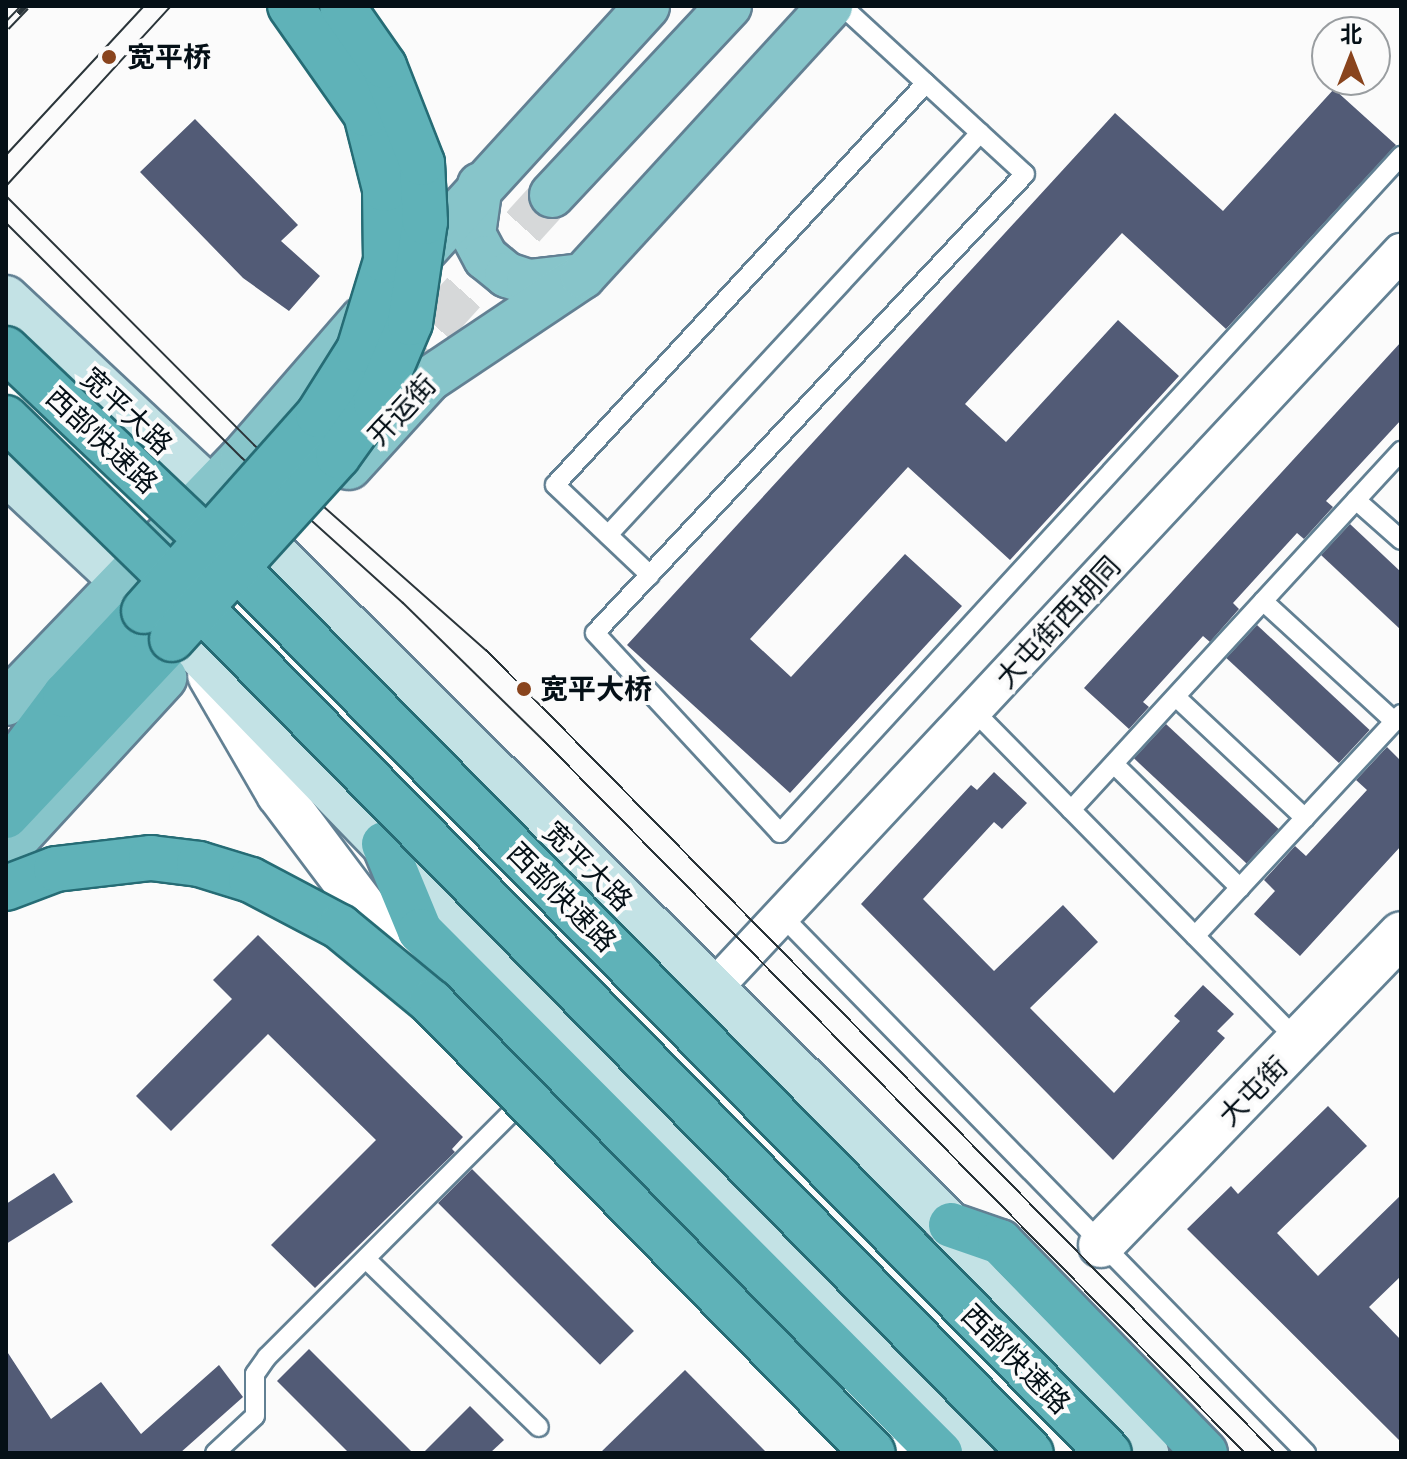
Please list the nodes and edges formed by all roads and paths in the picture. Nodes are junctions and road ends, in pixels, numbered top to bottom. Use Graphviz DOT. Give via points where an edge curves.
graph roads {
  1 [pos="290,6"];
  2 [pos="342,6"];
  3 [pos="647,6"];
  4 [pos="729,6"];
  5 [pos="830,6"];
  6 [pos="842,6"];
  7 [pos="926,83"];
  8 [pos="980,133"];
  9 [pos="1401,156"];
  10 [pos="480,185"];
  11 [pos="552,195"];
  12 [pos="1401,252"];
  13 [pos="583,276"];
  14 [pos="6,298"];
  15 [pos="6,349"];
  16 [pos="6,418"];
  17 [pos="1399,458"];
  18 [pos="6,472"];
  19 [pos="211,490"];
  20 [pos="1356,500"];
  21 [pos="608,535"];
  22 [pos="1401,540"];
  23 [pos="274,552"];
  24 [pos="650,575"];
  25 [pos="124,580"];
  26 [pos="1263,601"];
  27 [pos="192,646"];
  28 [pos="1176,697"];
  29 [pos="6,703"];
  30 [pos="975,712"];
  31 [pos="1398,718"];
  32 [pos="1114,764"];
  33 [pos="6,774"];
  34 [pos="1071,810"];
  35 [pos="6,816"];
  36 [pos="1305,818"];
  37 [pos="384,844"];
  38 [pos="6,850"];
  39 [pos="6,888"];
  40 [pos="1240,888"];
  41 [pos="783,917"];
  42 [pos="1401,934"];
  43 [pos="1195,936"];
  44 [pos="712,990"];
  45 [pos="1300,1043"];
  46 [pos="538,1086"];
  47 [pos="951,1225"];
  48 [pos="1101,1245"];
  49 [pos="366,1259"];
  50 [pos="539,1427"];
  51 [pos="215,1453"];
  52 [pos="873,1453"];
  53 [pos="901,1453"];
  54 [pos="940,1453"];
  55 [pos="972,1453"];
  56 [pos="1031,1453"];
  57 [pos="1109,1453"];
  58 [pos="1146,1453"];
  59 [pos="1205,1453"];
  60 [pos="1306,1453"];
  1 -- 33 [label="highway, bridge" via="353,91 376,143 385,189 386,261 370,322 340,383 297,442 65,695"];
  2 -- 35 [label="highway, bridge" via="384,66 422,163 422,258 410,323 395,360 376,403 338,456"];
  3 -- 10 [label="main road"];
  4 -- 11 [label="main road"];
  5 -- 13 [label="main road, 开运街"];
  6 -- 7 [label="lane"];
  7 -- 8 [label="lane"];
  7 -- 21 [label="lane" via="555,485"];
  8 -- 21 [label="lane"];
  8 -- 24 [label="lane" via="1025,174"];
  9 -- 24 [label="lane" via="780,833 595,633"];
  10 -- 13 [label="main road" via="473,234 486,258 507,275 529,282"];
  10 -- 19 [label="main road"];
  12 -- 30 [label="street, 大屯街西胡同"];
  13 -- 23 [label="main road, 开运街" via="429,379"];
  14 -- 19 [label="main road, 宽平大路"];
  15 -- 57 [label="highway, 西部快速路, bridge" via="240,571"];
  16 -- 56 [label="highway, 西部快速路, bridge" via="206,613"];
  17 -- 20 [label="lane"];
  18 -- 25 [label="main road"];
  19 -- 23 [label="main road, 宽平大路"];
  19 -- 25 [label="main road"];
  20 -- 22 [label="lane"];
  20 -- 26 [label="lane"];
  21 -- 24 [label="lane"];
  23 -- 27 [label="main road, 开运街"];
  23 -- 44 [label="main road, 宽平大路"];
  25 -- 27 [label="main road"];
  25 -- 29 [label="main road"];
  26 -- 28 [label="lane"];
  26 -- 31 [label="lane"];
  27 -- 37 [label="main road"];
  27 -- 38 [label="main road, 开运街"];
  27 -- 46 [label="street" via="279,794 373,919"];
  28 -- 32 [label="lane"];
  28 -- 36 [label="lane"];
  30 -- 34 [label="lane"];
  30 -- 41 [label="street, 大屯街西胡同"];
  31 -- 36 [label="lane"];
  32 -- 34 [label="lane"];
  32 -- 40 [label="lane"];
  34 -- 43 [label="lane"];
  36 -- 40 [label="lane"];
  37 -- 54 [label="highway" via="420,931"];
  37 -- 55 [label="main road"];
  39 -- 52 [label="highway, bridge" via="56,869 151,858 199,864 251,880 340,927 431,1002"];
  40 -- 43 [label="lane"];
  41 -- 44 [label="street, 大屯街西胡同"];
  41 -- 48 [label="lane"];
  42 -- 45 [label="street, 大屯街"];
  43 -- 45 [label="lane"];
  44 -- 47 [label="main road, 宽平大路"];
  45 -- 48 [label="street, 大屯街"];
  46 -- 49 [label="lane"];
  46 -- 53 [label="street"];
  47 -- 58 [label="main road, 宽平大路" via="976,1280"];
  47 -- 59 [label="highway" via="1000,1242"];
  48 -- 60 [label="lane"];
  49 -- 50 [label="lane"];
  49 -- 51 [label="lane" via="267,1357 255,1374 255,1416"];
}
